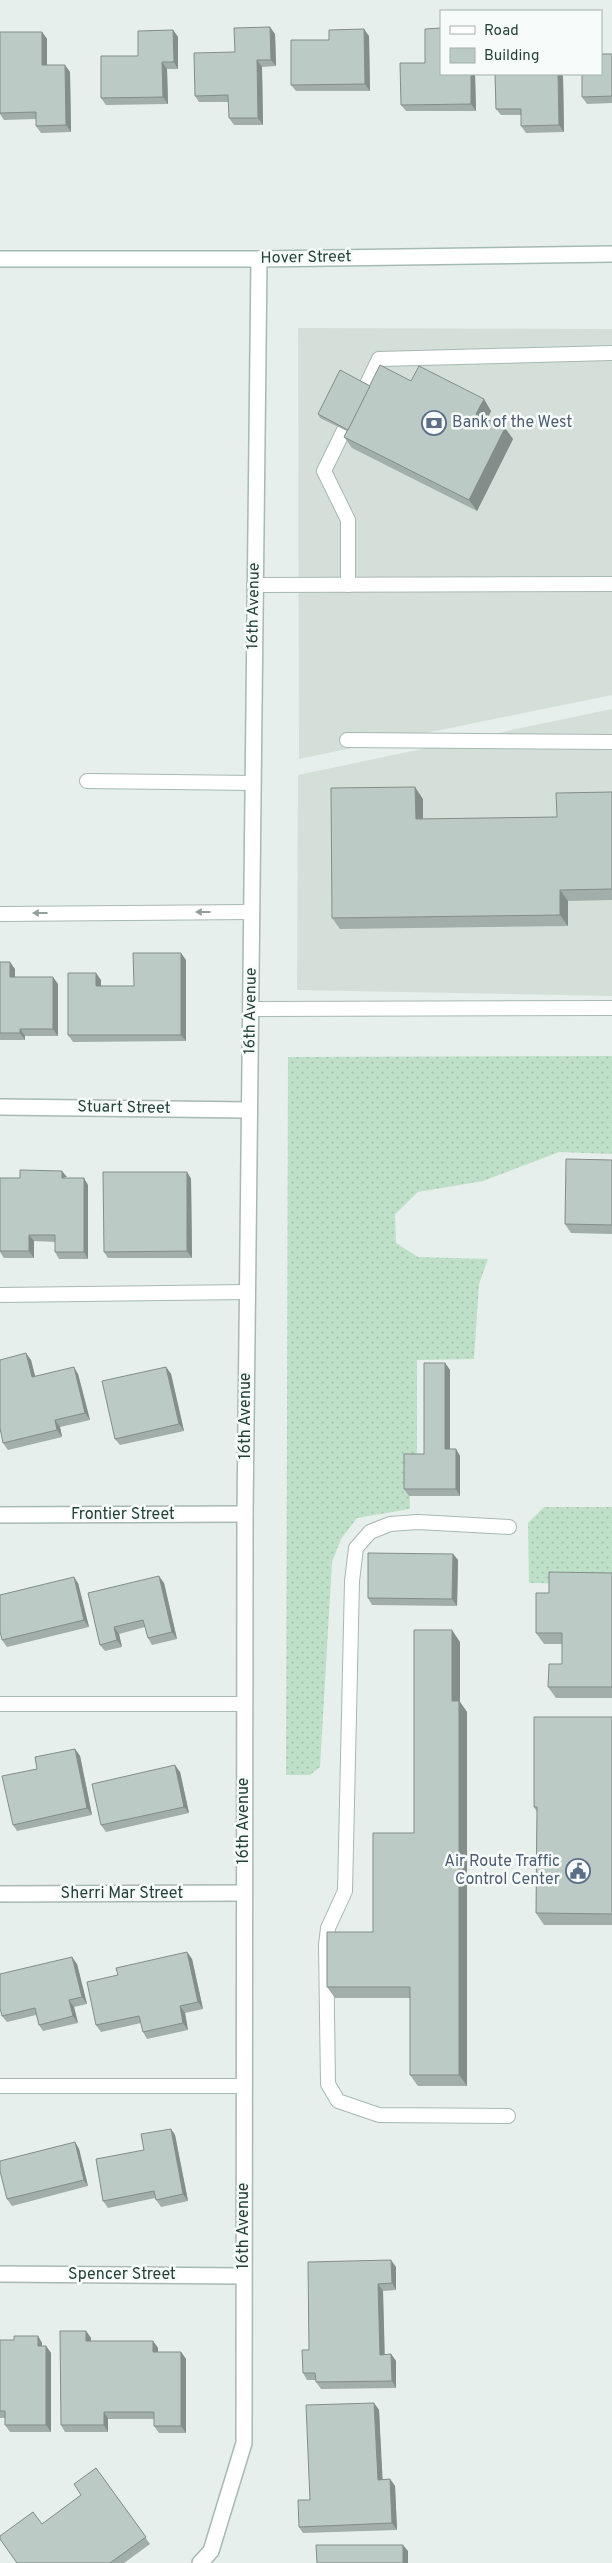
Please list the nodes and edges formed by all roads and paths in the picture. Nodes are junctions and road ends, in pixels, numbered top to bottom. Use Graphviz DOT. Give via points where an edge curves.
graph roads {
  1 [pos="612,254"];
  2 [pos="0,259"];
  3 [pos="259,259"];
  4 [pos="612,353"];
  5 [pos="366,386"];
  6 [pos="344,430"];
  7 [pos="612,584"];
  8 [pos="254,585"];
  9 [pos="348,585"];
  10 [pos="347,740"];
  11 [pos="612,742"];
  12 [pos="87,781"];
  13 [pos="253,783"];
  14 [pos="252,912"];
  15 [pos="0,914"];
  16 [pos="612,1008"];
  17 [pos="251,1009"];
  18 [pos="0,1108"];
  19 [pos="249,1110"];
  20 [pos="247,1292"];
  21 [pos="0,1295"];
  22 [pos="246,1514"];
  23 [pos="0,1515"];
  24 [pos="509,1527"];
  25 [pos="0,1704"];
  26 [pos="245,1704"];
  27 [pos="244,1893"];
  28 [pos="0,1894"];
  29 [pos="0,2086"];
  30 [pos="244,2086"];
  31 [pos="508,2116"];
  32 [pos="0,2274"];
  33 [pos="244,2276"];
  34 [pos="200,2563"];
  1 -- 3 [label="street, Hover Street"];
  2 -- 3 [label="street, Hover Street"];
  3 -- 8 [label="street, 16th Avenue"];
  4 -- 5 [label="lane" via="380,359"];
  6 -- 9 [label="lane" via="324,472 348,520"];
  7 -- 9 [label="lane"];
  8 -- 9 [label="lane"];
  8 -- 13 [label="street, 16th Avenue"];
  10 -- 11 [label="lane"];
  12 -- 13 [label="lane"];
  13 -- 14 [label="street, 16th Avenue"];
  14 -- 15 [label="lane, one-way"];
  14 -- 17 [label="street, 16th Avenue"];
  16 -- 17 [label="lane"];
  17 -- 19 [label="street, 16th Avenue"];
  18 -- 19 [label="street, Stuart Street"];
  19 -- 20 [label="street, 16th Avenue"];
  20 -- 21 [label="lane"];
  20 -- 22 [label="street, 16th Avenue"];
  22 -- 23 [label="street, Frontier Street"];
  22 -- 26 [label="street, 16th Avenue"];
  24 -- 31 [label="lane" via="418,1522 390,1524 370,1532 356,1548 352,1581 345,1891 331,1920 326,1945 328,2084 338,2101 379,2114"];
  25 -- 26 [label="lane"];
  26 -- 27 [label="street, 16th Avenue"];
  27 -- 28 [label="street, Sherri Mar Street"];
  27 -- 30 [label="street, 16th Avenue"];
  29 -- 30 [label="lane"];
  30 -- 33 [label="street, 16th Avenue"];
  32 -- 33 [label="street, Spencer Street"];
  33 -- 34 [label="street, 16th Avenue" via="244,2443 211,2552"];
}
